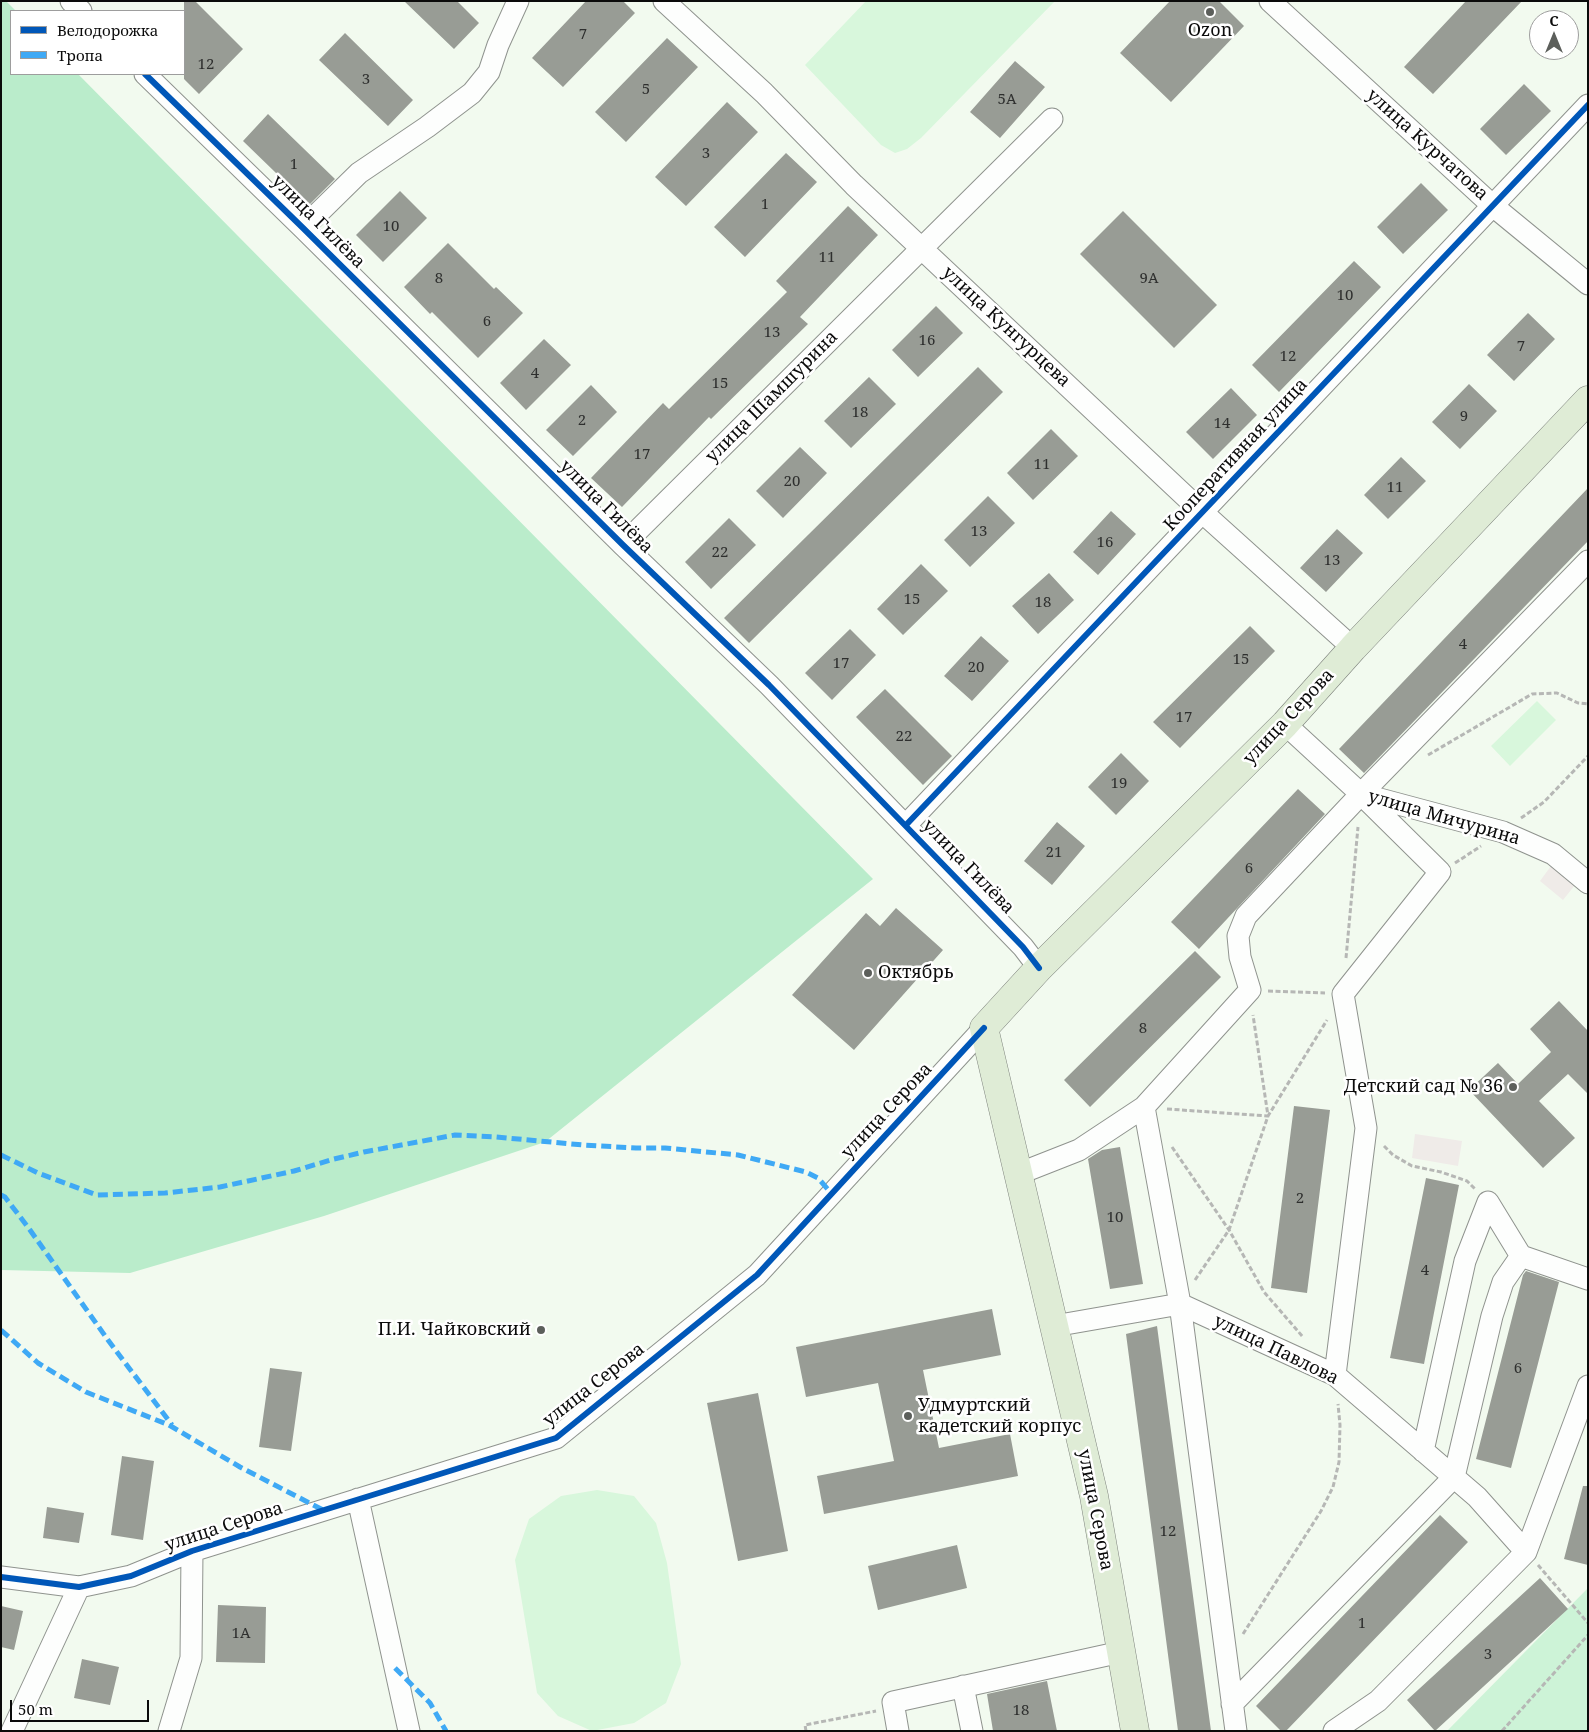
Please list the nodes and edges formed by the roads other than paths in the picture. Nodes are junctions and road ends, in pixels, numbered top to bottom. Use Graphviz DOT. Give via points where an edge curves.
graph roads {
  1 [pos="71,1"];
  2 [pos="518,1"];
  3 [pos="664,1"];
  4 [pos="1270,1"];
  5 [pos="80,10"];
  6 [pos="146,75"];
  7 [pos="1588,105"];
  8 [pos="1052,119"];
  9 [pos="1493,206"];
  10 [pos="303,228"];
  11 [pos="921,248"];
  12 [pos="1588,284"];
  13 [pos="1586,404"];
  14 [pos="1202,512"];
  15 [pos="622,545"];
  16 [pos="1588,561"];
  17 [pos="1353,648"];
  18 [pos="1285,724"];
  19 [pos="1361,794"];
  20 [pos="906,825"];
  21 [pos="1588,883"];
  22 [pos="1039,968"];
  23 [pos="984,1028"];
  24 [pos="1144,1107"];
  25 [pos="1018,1174"];
  26 [pos="1521,1256"];
  27 [pos="1588,1279"];
  28 [pos="1180,1304"];
  29 [pos="1054,1326"];
  30 [pos="1335,1375"];
  31 [pos="1588,1386"];
  32 [pos="1423,1451"];
  33 [pos="1454,1477"];
  34 [pos="358,1499"];
  35 [pos="192,1551"];
  36 [pos="1526,1552"];
  37 [pos="1,1577"];
  38 [pos="79,1587"];
  39 [pos="1121,1652"];
  40 [pos="963,1686"];
  41 [pos="1232,1704"];
  42 [pos="12,1731"];
  43 [pos="169,1731"];
  44 [pos="409,1731"];
  45 [pos="898,1731"];
  46 [pos="972,1731"];
  47 [pos="1135,1731"];
  48 [pos="1236,1731"];
  49 [pos="1334,1731"];
  1 -- 5 [label="street"];
  2 -- 10 [label="street" via="489,72 472,92 359,173"];
  3 -- 11 [label="street, улица Кунгурцева"];
  4 -- 9 [label="street, улица Курчатова"];
  6 -- 10 [label="street, улица Гилёва"];
  7 -- 9 [label="street, Кооперативная улица"];
  8 -- 11 [label="street, улица Шамшурина"];
  9 -- 12 [label="street, улица Курчатова"];
  9 -- 14 [label="street, Кооперативная улица"];
  10 -- 15 [label="street, улица Гилёва"];
  11 -- 14 [label="street, улица Кунгурцева"];
  11 -- 15 [label="street, улица Шамшурина"];
  13 -- 17 [label="main road, улица Серова"];
  14 -- 17 [label="street, улица Кунгурцева"];
  14 -- 20 [label="street, Кооперативная улица"];
  15 -- 20 [label="street, улица Гилёва" via="769,685"];
  16 -- 19 [label="street"];
  17 -- 18 [label="main road, улица Серова"];
  18 -- 19 [label="street, улица Мичурина"];
  18 -- 22 [label="main road, улица Серова"];
  19 -- 21 [label="street, улица Мичурина" via="1503,832 1553,854"];
  19 -- 24 [label="street" via="1246,916 1238,936 1240,957 1250,990"];
  19 -- 30 [label="street" via="1440,872 1343,994 1366,1128"];
  20 -- 22 [label="street, улица Гилёва" via="1023,947"];
  22 -- 23 [label="main road, улица Серова"];
  23 -- 25 [label="main road, улица Серова"];
  23 -- 34 [label="street, улица Серова" via="757,1275 556,1438"];
  24 -- 25 [label="street" via="1079,1150"];
  24 -- 28 [label="street"];
  25 -- 29 [label="main road, улица Серова"];
  26 -- 27 [label="street"];
  26 -- 32 [label="street" via="1488,1202 1465,1261"];
  26 -- 33 [label="street" via="1503,1282 1492,1316"];
  28 -- 29 [label="street"];
  28 -- 30 [label="street, улица Павлова"];
  28 -- 41 [label="street"];
  29 -- 39 [label="main road, улица Серова" via="1094,1496"];
  30 -- 32 [label="street, улица Павлова"];
  31 -- 36 [label="street"];
  32 -- 33 [label="street, улица Павлова"];
  33 -- 36 [label="street, улица Павлова" via="1477,1497"];
  33 -- 41 [label="street"];
  34 -- 35 [label="street, улица Серова"];
  34 -- 44 [label="street"];
  35 -- 38 [label="street, улица Серова" via="131,1576"];
  35 -- 43 [label="street" via="191,1658"];
  36 -- 49 [label="street" via="1378,1701"];
  37 -- 38 [label="street, улица Серова"];
  38 -- 42 [label="street"];
  39 -- 40 [label="street"];
  39 -- 47 [label="main road, улица Серова"];
  40 -- 45 [label="street" via="893,1702"];
  40 -- 46 [label="street"];
  41 -- 48 [label="street"];
}
